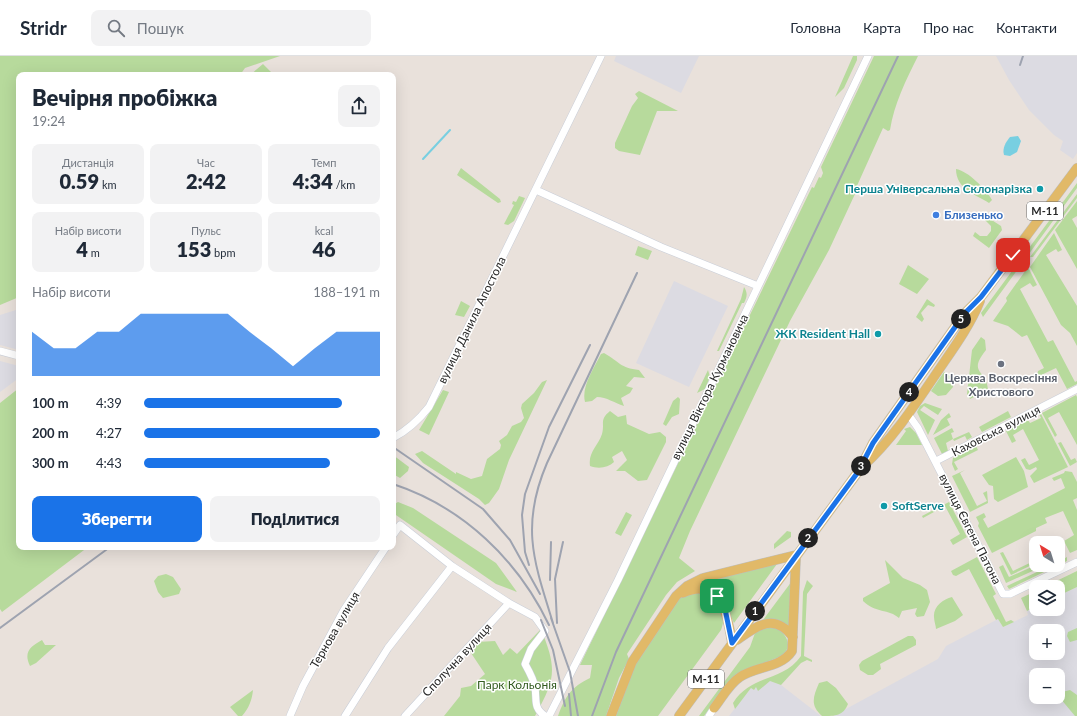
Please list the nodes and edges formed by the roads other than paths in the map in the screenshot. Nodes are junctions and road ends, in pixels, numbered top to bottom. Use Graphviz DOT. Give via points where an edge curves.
graph roads {
  1 [pos="601,56"];
  2 [pos="868,56"];
  3 [pos="1077,168"];
  4 [pos="536,190"];
  5 [pos="758,286"];
  6 [pos="981,297"];
  7 [pos="0,351"];
  8 [pos="16,355"];
  9 [pos="925,370"];
  10 [pos="1077,389"];
  11 [pos="926,390"];
  12 [pos="909,392"];
  13 [pos="908,414"];
  14 [pos="889,420"];
  15 [pos="396,436"];
  16 [pos="936,461"];
  17 [pos="858,472"];
  18 [pos="396,530"];
  19 [pos="384,550"];
  20 [pos="796,555"];
  21 [pos="1077,562"];
  22 [pos="452,566"];
  23 [pos="676,596"];
  24 [pos="509,603"];
  25 [pos="793,637"];
  26 [pos="732,643"];
  27 [pos="712,712"];
  28 [pos="290,716"];
  29 [pos="345,716"];
  30 [pos="404,716"];
  31 [pos="545,716"];
  32 [pos="549,716"];
  33 [pos="611,716"];
  34 [pos="679,716"];
  1 -- 4 [label="street, вулиця Данила Апостола"];
  2 -- 5 [label="street, вулиця Віктора Курмановича"];
  3 -- 6 [label="main road, М-11"];
  4 -- 5 [label="street"];
  4 -- 15 [label="street, вулиця Данила Апостола" via="429,407 407,431"];
  5 -- 32 [label="street, вулиця Віктора Курмановича" via="621,573"];
  6 -- 9 [label="main road, М-11" via="965,313"];
  6 -- 11 [label="main road, М-11" via="973,317"];
  7 -- 8 [label="street"];
  9 -- 11 [label="main road"];
  9 -- 12 [label="main road, М-11"];
  10 -- 16 [label="street, Каховська вулиця"];
  11 -- 13 [label="main road, М-11"];
  12 -- 13 [label="main road"];
  12 -- 14 [label="main road, М-11"];
  13 -- 14 [label="main road"];
  13 -- 16 [label="street, вулиця Євгена Патона"];
  13 -- 17 [label="main road, М-11" via="881,450"];
  14 -- 17 [label="main road, М-11"];
  16 -- 21 [label="street, вулиця Євгена Патона" via="1003,594 1010,594"];
  17 -- 20 [label="main road, М-11"];
  18 -- 22 [label="street" via="400,524"];
  19 -- 28 [label="street, Тернова вулиця" via="344,610 303,686"];
  20 -- 23 [label="main road" via="703,578 687,586"];
  20 -- 25 [label="main road"];
  20 -- 26 [label="main road, М-11"];
  22 -- 24 [label="street"];
  22 -- 29 [label="street" via="388,648"];
  23 -- 26 [label="main road" via="693,589 705,590 717,596 725,609"];
  23 -- 33 [label="main road" via="632,662"];
  24 -- 30 [label="street, Сполучна вулиця"];
  24 -- 31 [label="street" via="534,617 545,631 531,649 525,664 535,687 535,704 539,712"];
  25 -- 26 [label="main road" via="784,627 771,622 757,626"];
  25 -- 27 [label="main road" via="792,651 785,659 740,677 730,686"];
  26 -- 34 [label="main road, М-11"];
}
